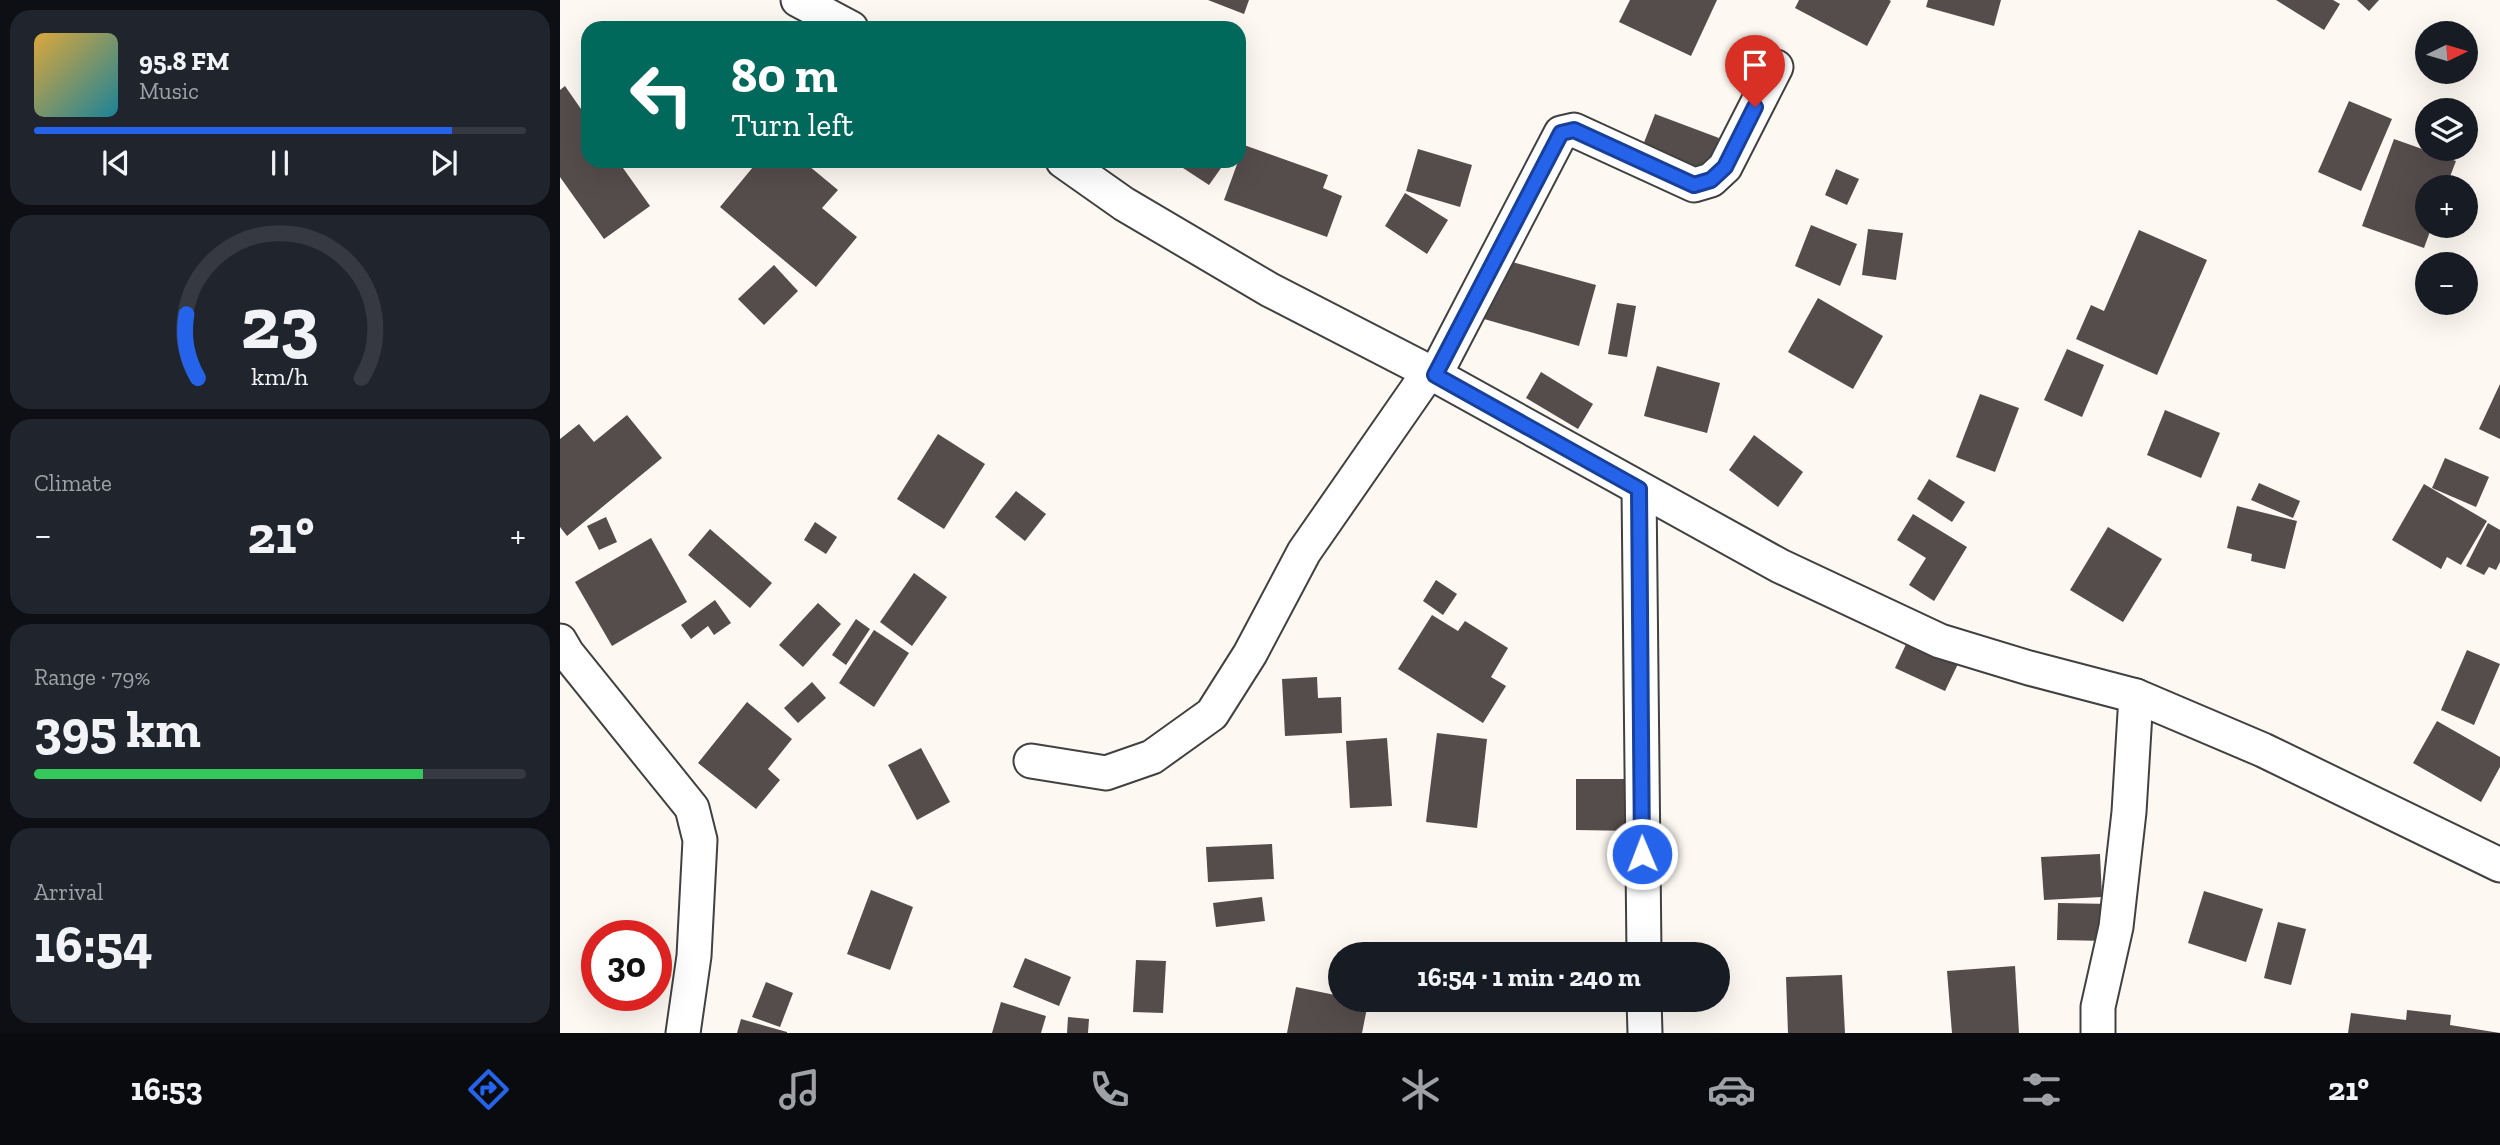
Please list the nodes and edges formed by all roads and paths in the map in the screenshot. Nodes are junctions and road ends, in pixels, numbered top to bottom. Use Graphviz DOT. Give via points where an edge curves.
graph roads {
  1 [pos="798,0"];
  2 [pos="838,21"];
  3 [pos="1776,67"];
  4 [pos="1073,168"];
  5 [pos="1432,374"];
  6 [pos="1639,489"];
  7 [pos="560,641"];
  8 [pos="2136,696"];
  9 [pos="1031,761"];
  10 [pos="2500,865"];
  11 [pos="1643,942"];
  12 [pos="1644,1012"];
  13 [pos="683,1033"];
  14 [pos="1645,1033"];
  15 [pos="2098,1033"];
  1 -- 2 [label="street"];
  3 -- 5 [label="street" via="1725,167 1711,180 1694,185 1574,130 1561,133"];
  4 -- 5 [label="street" via="1124,204 1270,290"];
  5 -- 6 [label="street"];
  5 -- 9 [label="street" via="1304,552 1212,714 1152,757 1106,773"];
  6 -- 8 [label="street" via="1780,566 1940,641"];
  6 -- 11 [label="street"];
  7 -- 13 [label="street" via="692,807 700,840 694,956"];
  8 -- 10 [label="street" via="2263,750"];
  8 -- 15 [label="street" via="2129,812 2116,927 2098,1007"];
  12 -- 14 [label="street"];
}
